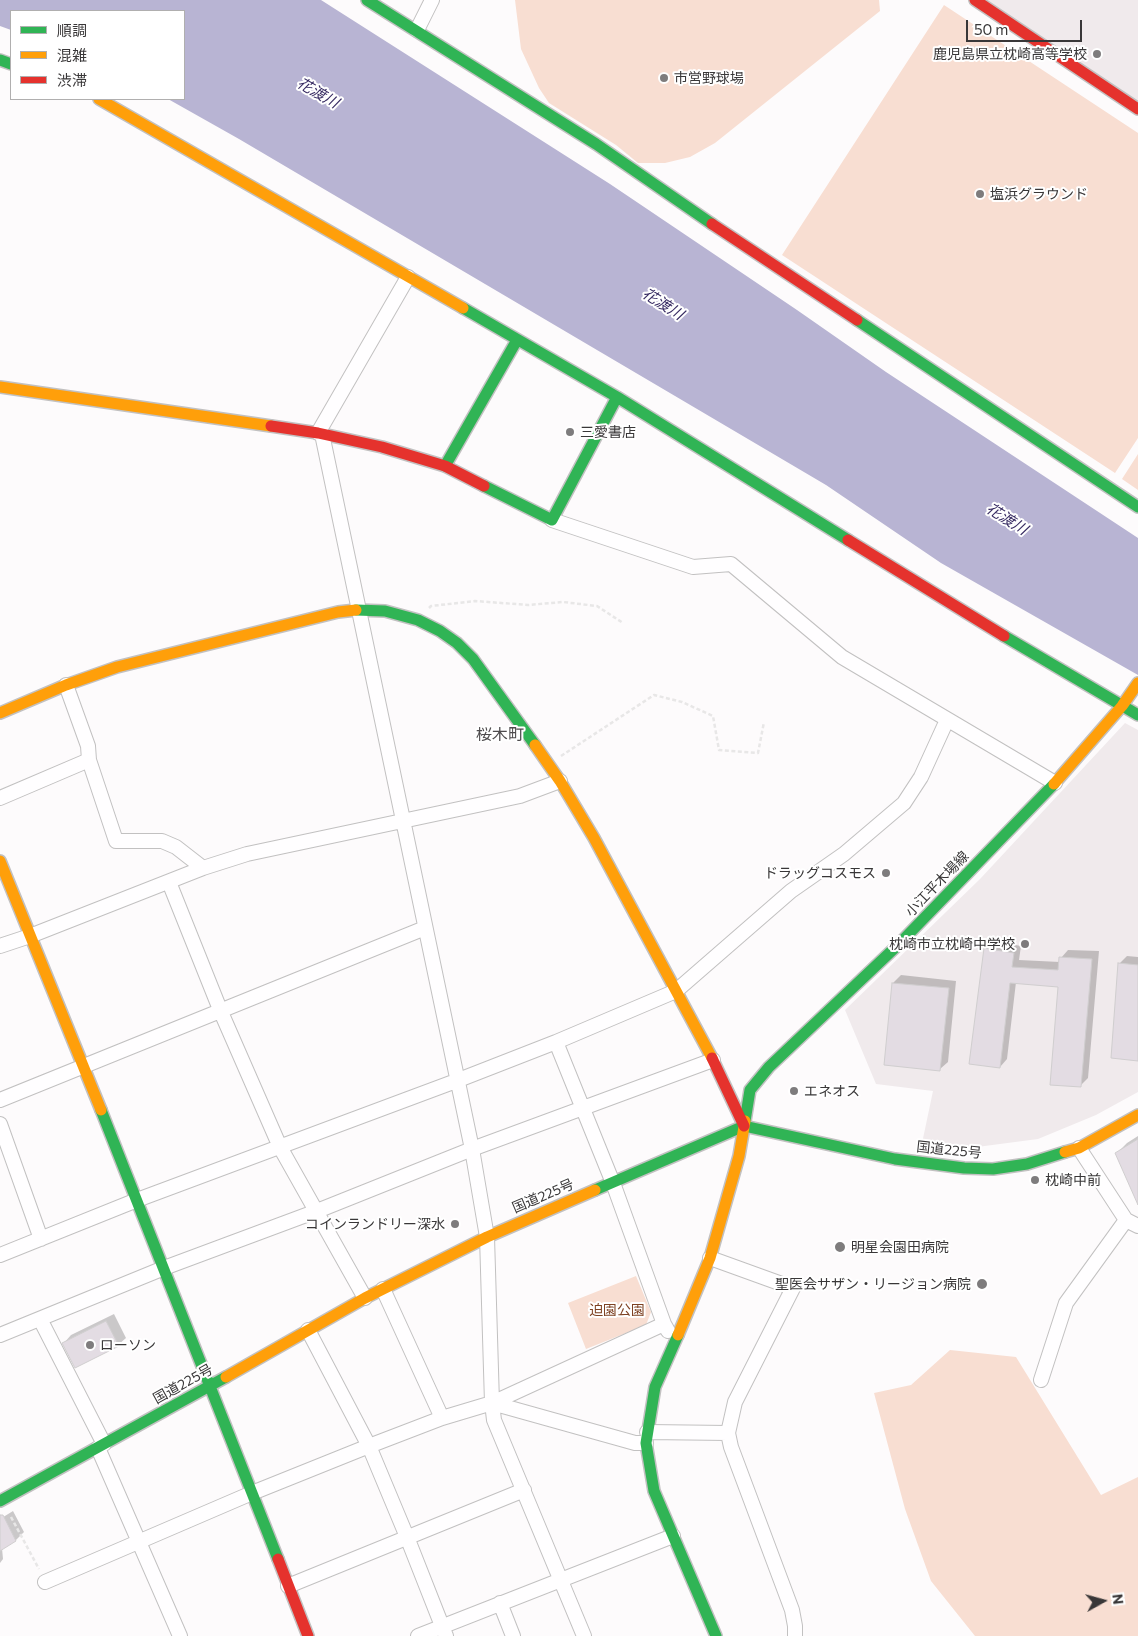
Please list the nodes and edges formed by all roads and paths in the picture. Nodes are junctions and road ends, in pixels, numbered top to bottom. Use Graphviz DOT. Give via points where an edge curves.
graph roads {
  1 [pos="367,0"];
  2 [pos="432,0"];
  3 [pos="975,0"];
  4 [pos="417,30"];
  5 [pos="101,100"];
  6 [pos="1138,109"];
  7 [pos="408,278"];
  8 [pos="518,340"];
  9 [pos="0,387"];
  10 [pos="617,397"];
  11 [pos="320,433"];
  12 [pos="445,466"];
  13 [pos="1138,507"];
  14 [pos="552,520"];
  15 [pos="359,610"];
  16 [pos="418,620"];
  17 [pos="623,624"];
  18 [pos="66,685"];
  19 [pos="1135,687"];
  20 [pos="1122,706"];
  21 [pos="0,712"];
  22 [pos="1138,715"];
  23 [pos="947,720"];
  24 [pos="764,722"];
  25 [pos="89,760"];
  26 [pos="548,765"];
  27 [pos="560,781"];
  28 [pos="1055,782"];
  29 [pos="0,798"];
  30 [pos="403,820"];
  31 [pos="0,861"];
  32 [pos="203,868"];
  33 [pos="169,882"];
  34 [pos="425,928"];
  35 [pos="30,936"];
  36 [pos="0,946"];
  37 [pos="676,991"];
  38 [pos="221,1012"];
  39 [pos="556,1042"];
  40 [pos="713,1060"];
  41 [pos="83,1066"];
  42 [pos="456,1081"];
  43 [pos="0,1100"];
  44 [pos="583,1107"];
  45 [pos="1138,1115"];
  46 [pos="0,1124"];
  47 [pos="744,1126"];
  48 [pos="280,1147"];
  49 [pos="1079,1148"];
  50 [pos="472,1149"];
  51 [pos="613,1182"];
  52 [pos="137,1200"];
  53 [pos="317,1211"];
  54 [pos="1132,1223"];
  55 [pos="486,1237"];
  56 [pos="41,1239"];
  57 [pos="0,1255"];
  58 [pos="710,1258"];
  59 [pos="164,1268"];
  60 [pos="383,1289"];
  61 [pos="365,1298"];
  62 [pos="40,1319"];
  63 [pos="664,1324"];
  64 [pos="308,1330"];
  65 [pos="0,1335"];
  66 [pos="674,1340"];
  67 [pos="1041,1380"];
  68 [pos="210,1386"];
  69 [pos="492,1403"];
  70 [pos="442,1418"];
  71 [pos="728,1433"];
  72 [pos="646,1438"];
  73 [pos="101,1446"];
  74 [pos="369,1446"];
  75 [pos="524,1490"];
  76 [pos="252,1493"];
  77 [pos="1,1500"];
  78 [pos="673,1536"];
  79 [pos="407,1537"];
  80 [pos="138,1541"];
  81 [pos="561,1580"];
  82 [pos="46,1582"];
  83 [pos="288,1586"];
  84 [pos="500,1604"];
  85 [pos="444,1631"];
  86 [pos="180,1636"];
  87 [pos="308,1636"];
  88 [pos="418,1636"];
  89 [pos="513,1636"];
  90 [pos="584,1636"];
  91 [pos="716,1636"];
  92 [pos="795,1636"];
  1 -- 4 [label="main road"];
  2 -- 4 [label="street"];
  3 -- 6 [label="main road"];
  4 -- 13 [label="main road" via="596,144"];
  5 -- 7 [label="main road"];
  7 -- 8 [label="main road"];
  7 -- 11 [label="street"];
  8 -- 10 [label="main road"];
  8 -- 12 [label="main road"];
  9 -- 11 [label="main road"];
  10 -- 14 [label="main road"];
  10 -- 20 [label="main road"];
  11 -- 12 [label="main road"];
  11 -- 15 [label="street"];
  12 -- 14 [label="main road"];
  14 -- 23 [label="street" via="693,566 731,564 842,658"];
  15 -- 16 [label="main road" via="385,611"];
  15 -- 18 [label="main road" via="338,612 117,667"];
  15 -- 30 [label="street"];
  16 -- 17 [label="path" via="431,606 475,601 528,605 563,602 596,606"];
  16 -- 26 [label="main road" via="457,643 473,659"];
  18 -- 21 [label="main road"];
  18 -- 25 [label="street" via="88,746"];
  19 -- 20 [label="main road, 小江平木場線"];
  20 -- 22 [label="main road"];
  20 -- 28 [label="main road, 小江平木場線"];
  23 -- 28 [label="street"];
  23 -- 37 [label="street" via="921,776 904,803 844,854 791,891"];
  24 -- 26 [label="path" via="758,753 719,750 713,716 682,702 654,695"];
  25 -- 29 [label="street"];
  25 -- 32 [label="street" via="116,841 162,841 176,847"];
  26 -- 27 [label="main road"];
  27 -- 30 [label="street" via="520,796"];
  27 -- 37 [label="main road"];
  28 -- 47 [label="main road, 小江平木場線" via="900,943 769,1067 750,1090"];
  30 -- 32 [label="street" via="247,854"];
  30 -- 34 [label="street"];
  31 -- 35 [label="main road"];
  32 -- 33 [label="street"];
  33 -- 35 [label="street"];
  33 -- 38 [label="street"];
  34 -- 38 [label="street"];
  34 -- 42 [label="street"];
  35 -- 36 [label="street"];
  35 -- 41 [label="main road"];
  37 -- 39 [label="street"];
  37 -- 40 [label="main road"];
  38 -- 41 [label="street"];
  38 -- 48 [label="street"];
  39 -- 42 [label="street"];
  39 -- 44 [label="street"];
  40 -- 44 [label="street"];
  40 -- 47 [label="main road"];
  41 -- 43 [label="street"];
  41 -- 52 [label="main road"];
  42 -- 48 [label="street"];
  42 -- 50 [label="street"];
  44 -- 50 [label="street"];
  44 -- 51 [label="street"];
  45 -- 49 [label="main road, 国道225号"];
  46 -- 56 [label="street"];
  47 -- 49 [label="main road, 国道225号" via="895,1159 964,1168 993,1169 1028,1164"];
  47 -- 51 [label="main road, 国道225号"];
  47 -- 58 [label="main road, 小江平木場線" via="739,1156"];
  48 -- 52 [label="street"];
  48 -- 53 [label="street"];
  49 -- 54 [label="street"];
  50 -- 53 [label="street"];
  50 -- 55 [label="street"];
  51 -- 55 [label="main road, 国道225号"];
  51 -- 63 [label="street"];
  52 -- 56 [label="street"];
  52 -- 59 [label="main road"];
  53 -- 59 [label="street"];
  53 -- 61 [label="street"];
  54 -- 67 [label="street" via="1066,1303"];
  55 -- 60 [label="main road, 国道225号"];
  55 -- 69 [label="street"];
  56 -- 57 [label="street"];
  58 -- 66 [label="main road, 小江平木場線"];
  58 -- 71 [label="street" via="793,1288 735,1402"];
  59 -- 62 [label="street"];
  59 -- 68 [label="main road"];
  60 -- 61 [label="main road, 国道225号"];
  60 -- 70 [label="street"];
  61 -- 64 [label="main road, 国道225号"];
  62 -- 65 [label="street"];
  62 -- 73 [label="street"];
  63 -- 66 [label="street"];
  63 -- 69 [label="street"];
  64 -- 68 [label="main road, 国道225号"];
  64 -- 74 [label="street"];
  66 -- 72 [label="main road, 小江平木場線" via="655,1387"];
  68 -- 73 [label="main road, 国道225号"];
  68 -- 76 [label="main road"];
  69 -- 70 [label="street"];
  69 -- 72 [label="street" via="635,1443"];
  69 -- 75 [label="street" via="494,1420"];
  70 -- 74 [label="street"];
  71 -- 72 [label="street" via="660,1434"];
  71 -- 92 [label="street" via="730,1447 792,1610"];
  72 -- 78 [label="main road, 小江平木場線" via="654,1491"];
  73 -- 77 [label="main road, 国道225号"];
  73 -- 80 [label="street"];
  74 -- 76 [label="street"];
  74 -- 79 [label="street"];
  75 -- 79 [label="street"];
  75 -- 81 [label="street"];
  76 -- 80 [label="street"];
  76 -- 83 [label="main road"];
  77 -- 82 [label="path"];
  78 -- 81 [label="street"];
  78 -- 91 [label="main road, 小江平木場線"];
  79 -- 83 [label="street"];
  79 -- 85 [label="street"];
  80 -- 82 [label="street"];
  80 -- 86 [label="street"];
  81 -- 84 [label="street"];
  81 -- 90 [label="street"];
  83 -- 87 [label="main road"];
  84 -- 85 [label="street"];
  84 -- 89 [label="street"];
  85 -- 88 [label="street"];
}
